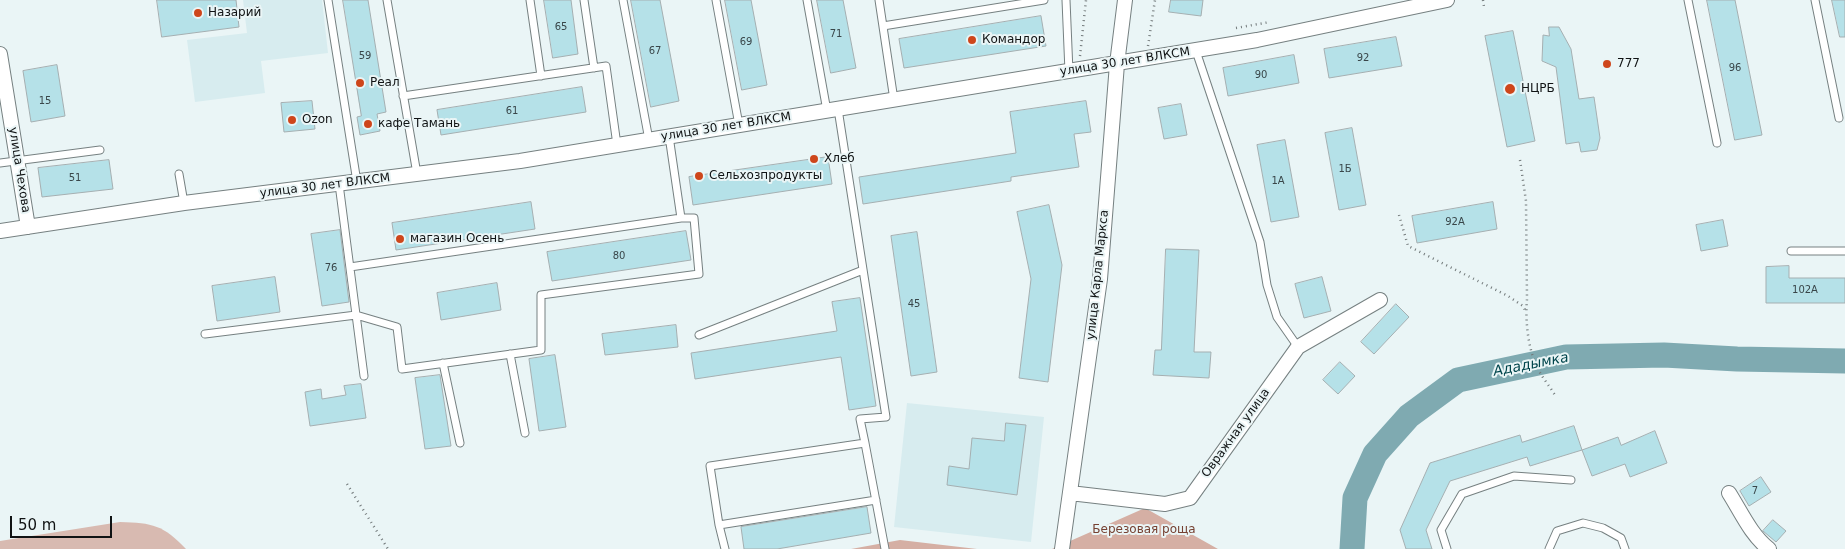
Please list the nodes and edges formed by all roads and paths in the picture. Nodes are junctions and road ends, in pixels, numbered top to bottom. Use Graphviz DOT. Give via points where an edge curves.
graph roads {
  1 [pos="328,0"];
  2 [pos="386,0"];
  3 [pos="530,0"];
  4 [pos="584,0"];
  5 [pos="623,0"];
  6 [pos="716,0"];
  7 [pos="807,0"];
  8 [pos="879,0"];
  9 [pos="1044,0"];
  10 [pos="1066,0"];
  11 [pos="1086,0"];
  12 [pos="1125,0"];
  13 [pos="1155,0"];
  14 [pos="1447,0"];
  15 [pos="1483,0"];
  16 [pos="1688,0"];
  17 [pos="1815,0"];
  18 [pos="1029,1"];
  19 [pos="1484,7"];
  20 [pos="1279,20"];
  21 [pos="883,26"];
  22 [pos="1232,29"];
  23 [pos="1157,43"];
  24 [pos="1148,45"];
  25 [pos="1196,51"];
  26 [pos="0,54"];
  27 [pos="1144,59"];
  28 [pos="1117,64"];
  29 [pos="594,68"];
  30 [pos="1075,71"];
  31 [pos="541,76"];
  32 [pos="403,96"];
  33 [pos="894,100"];
  34 [pos="832,110"];
  35 [pos="1839,118"];
  36 [pos="739,125"];
  37 [pos="669,136"];
  38 [pos="649,140"];
  39 [pos="1716,143"];
  40 [pos="617,145"];
  41 [pos="100,150"];
  42 [pos="1520,160"];
  43 [pos="18,161"];
  44 [pos="0,163"];
  45 [pos="179,174"];
  46 [pos="417,174"];
  47 [pos="357,182"];
  48 [pos="339,184"];
  49 [pos="184,203"];
  50 [pos="1399,215"];
  51 [pos="681,218"];
  52 [pos="28,227"];
  53 [pos="0,231"];
  54 [pos="1845,251"];
  55 [pos="1791,252"];
  56 [pos="350,267"];
  57 [pos="863,270"];
  58 [pos="1380,300"];
  59 [pos="1526,311"];
  60 [pos="356,314"];
  61 [pos="205,334"];
  62 [pos="699,335"];
  63 [pos="1298,347"];
  64 [pos="510,354"];
  65 [pos="443,363"];
  66 [pos="364,376"];
  67 [pos="1556,397"];
  68 [pos="525,433"];
  69 [pos="460,443"];
  70 [pos="865,443"];
  71 [pos="1571,480"];
  72 [pos="347,484"];
  73 [pos="1070,493"];
  74 [pos="1729,493"];
  75 [pos="876,500"];
  76 [pos="719,524"];
  77 [pos="388,549"];
  78 [pos="725,549"];
  79 [pos="885,549"];
  80 [pos="1062,549"];
  81 [pos="1447,549"];
  82 [pos="1549,549"];
  83 [pos="1625,549"];
  84 [pos="1769,549"];
  1 -- 47 [label="lane"];
  2 -- 32 [label="lane"];
  3 -- 31 [label="lane"];
  4 -- 29 [label="lane"];
  5 -- 38 [label="lane"];
  6 -- 36 [label="lane"];
  7 -- 34 [label="lane"];
  8 -- 21 [label="lane"];
  9 -- 18 [label="lane"];
  10 -- 30 [label="lane"];
  11 -- 30 [label="path"];
  12 -- 28 [label="street, улица Карла Маркса"];
  13 -- 24 [label="path"];
  14 -- 25 [label="street, улица 30 лет ВЛКСМ"];
  15 -- 19 [label="path"];
  16 -- 39 [label="lane"];
  17 -- 35 [label="lane"];
  18 -- 21 [label="lane"];
  20 -- 22 [label="path"];
  21 -- 33 [label="lane"];
  23 -- 24 [label="path"];
  24 -- 27 [label="path"];
  25 -- 27 [label="street, улица 30 лет ВЛКСМ"];
  25 -- 63 [label="lane" via="1260,242 1277,317"];
  26 -- 43 [label="street, улица Чехова"];
  27 -- 28 [label="street, улица 30 лет ВЛКСМ"];
  28 -- 30 [label="street, улица 30 лет ВЛКСМ"];
  28 -- 73 [label="street, улица Карла Маркса" via="1100,279"];
  29 -- 31 [label="lane"];
  29 -- 40 [label="lane" via="606,66"];
  30 -- 33 [label="street, улица 30 лет ВЛКСМ"];
  31 -- 32 [label="lane"];
  32 -- 46 [label="lane"];
  33 -- 34 [label="street, улица 30 лет ВЛКСМ"];
  34 -- 36 [label="street, улица 30 лет ВЛКСМ"];
  34 -- 57 [label="lane"];
  36 -- 37 [label="street, улица 30 лет ВЛКСМ"];
  37 -- 38 [label="street, улица 30 лет ВЛКСМ"];
  37 -- 51 [label="lane"];
  38 -- 40 [label="street, улица 30 лет ВЛКСМ"];
  40 -- 46 [label="street, улица 30 лет ВЛКСМ"];
  41 -- 43 [label="lane"];
  42 -- 59 [label="path" via="1526,201"];
  43 -- 44 [label="lane"];
  43 -- 52 [label="street, улица Чехова"];
  45 -- 49 [label="lane"];
  46 -- 47 [label="street, улица 30 лет ВЛКСМ"];
  47 -- 48 [label="street, улица 30 лет ВЛКСМ"];
  48 -- 49 [label="street, улица 30 лет ВЛКСМ"];
  48 -- 56 [label="lane"];
  49 -- 52 [label="street, улица 30 лет ВЛКСМ"];
  50 -- 59 [label="path" via="1408,246 1508,296"];
  51 -- 56 [label="lane"];
  51 -- 64 [label="lane" via="694,218 699,274 541,295 541,350"];
  52 -- 53 [label="street, улица 30 лет ВЛКСМ"];
  54 -- 55 [label="lane"];
  56 -- 60 [label="lane"];
  57 -- 62 [label="lane"];
  57 -- 70 [label="lane" via="886,417 860,419"];
  58 -- 63 [label="street, Овражная улица"];
  59 -- 67 [label="path" via="1538,370"];
  60 -- 61 [label="lane"];
  60 -- 65 [label="lane" via="397,327 402,369"];
  60 -- 66 [label="lane"];
  63 -- 73 [label="street, Овражная улица" via="1190,498 1165,504"];
  64 -- 65 [label="lane"];
  64 -- 68 [label="lane"];
  65 -- 69 [label="lane"];
  70 -- 75 [label="lane"];
  70 -- 76 [label="lane" via="710,466"];
  71 -- 81 [label="lane" via="1514,476 1462,494 1442,530"];
  72 -- 77 [label="path"];
  73 -- 80 [label="street, улица Карла Маркса"];
  74 -- 84 [label="street" via="1752,530"];
  75 -- 76 [label="lane"];
  75 -- 79 [label="lane"];
  76 -- 78 [label="lane"];
  82 -- 83 [label="lane" via="1557,531 1583,523 1603,528 1621,538"];
}
